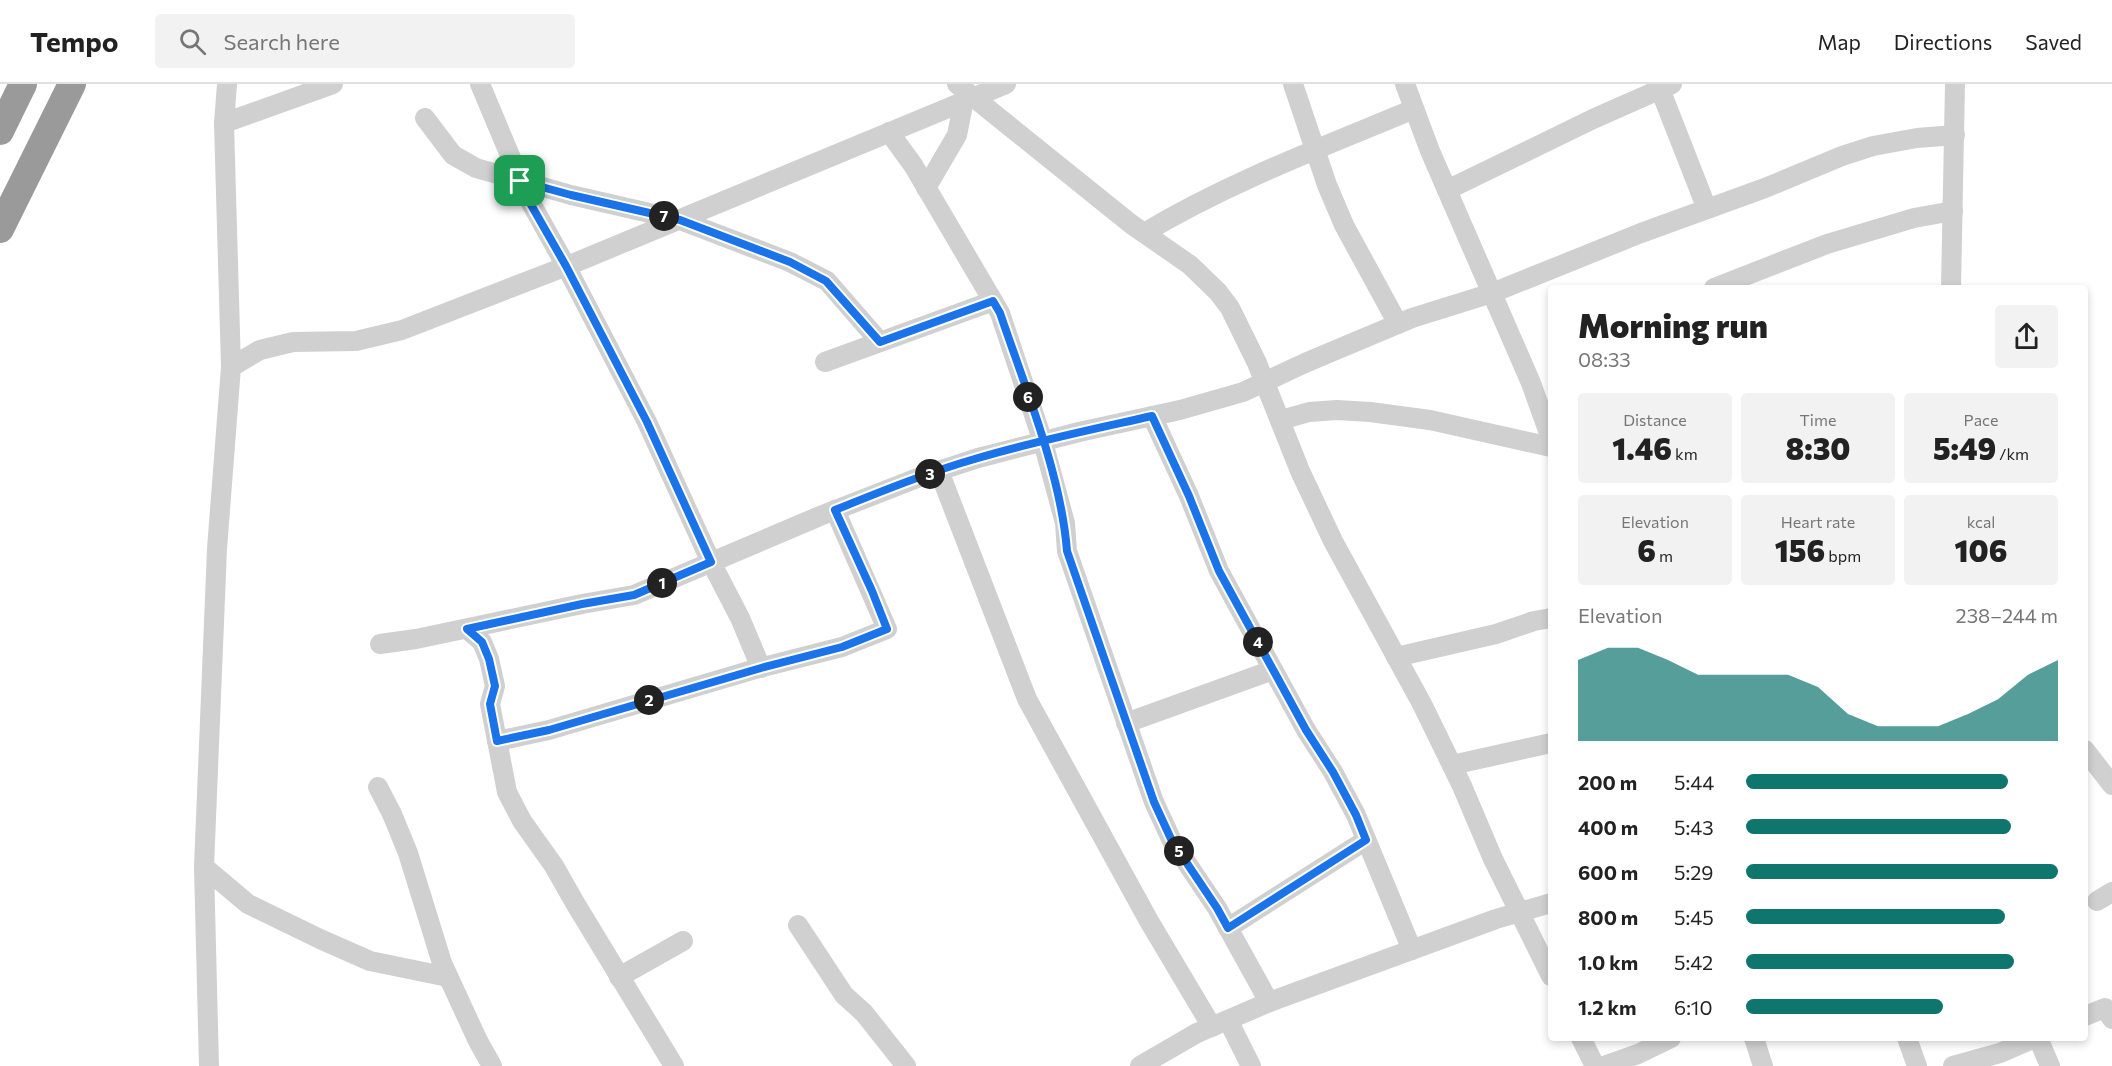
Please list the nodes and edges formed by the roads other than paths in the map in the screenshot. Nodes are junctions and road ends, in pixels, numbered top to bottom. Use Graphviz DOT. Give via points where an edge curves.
graph roads {
  1 [pos="22,84"];
  2 [pos="72,84"];
  3 [pos="227,84"];
  4 [pos="333,84"];
  5 [pos="480,84"];
  6 [pos="1006,84"];
  7 [pos="1293,84"];
  8 [pos="1405,84"];
  9 [pos="1955,84"];
  10 [pos="1666,86"];
  11 [pos="965,94"];
  12 [pos="1414,110"];
  13 [pos="426,118"];
  14 [pos="224,123"];
  15 [pos="0,131"];
  16 [pos="889,132"];
  17 [pos="1955,135"];
  18 [pos="1316,150"];
  19 [pos="520,181"];
  20 [pos="926,189"];
  21 [pos="1447,190"];
  22 [pos="1707,209"];
  23 [pos="1953,212"];
  24 [pos="680,220"];
  25 [pos="0,229"];
  26 [pos="1144,233"];
  27 [pos="566,266"];
  28 [pos="1722,285"];
  29 [pos="1951,285"];
  30 [pos="1492,293"];
  31 [pos="993,301"];
  32 [pos="1398,324"];
  33 [pos="880,342"];
  34 [pos="825,362"];
  35 [pos="231,368"];
  36 [pos="1265,382"];
  37 [pos="1152,416"];
  38 [pos="1281,420"];
  39 [pos="1548,430"];
  40 [pos="1043,442"];
  41 [pos="1548,446"];
  42 [pos="939,471"];
  43 [pos="835,510"];
  44 [pos="711,562"];
  45 [pos="1548,619"];
  46 [pos="467,629"];
  47 [pos="380,644"];
  48 [pos="1396,657"];
  49 [pos="761,668"];
  50 [pos="1273,670"];
  51 [pos="1126,723"];
  52 [pos="497,741"];
  53 [pos="1548,744"];
  54 [pos="2088,756"];
  55 [pos="1452,765"];
  56 [pos="2112,785"];
  57 [pos="378,787"];
  58 [pos="1366,840"];
  59 [pos="204,867"];
  60 [pos="1548,904"];
  61 [pos="1520,912"];
  62 [pos="798,925"];
  63 [pos="1228,928"];
  64 [pos="683,941"];
  65 [pos="1412,950"];
  66 [pos="1548,970"];
  67 [pos="448,977"];
  68 [pos="619,977"];
  69 [pos="1269,1002"];
  70 [pos="2088,1015"];
  71 [pos="2112,1019"];
  72 [pos="1220,1024"];
  73 [pos="1582,1041"];
  74 [pos="1665,1041"];
  75 [pos="1755,1041"];
  76 [pos="1908,1041"];
  77 [pos="2030,1041"];
  78 [pos="2038,1041"];
  79 [pos="208,1066"];
  80 [pos="492,1066"];
  81 [pos="674,1066"];
  82 [pos="906,1066"];
  83 [pos="1141,1066"];
  84 [pos="1251,1066"];
  85 [pos="1595,1066"];
  86 [pos="1604,1066"];
  87 [pos="1763,1066"];
  88 [pos="1917,1066"];
  89 [pos="1953,1066"];
  90 [pos="2050,1066"];
  1 -- 15 [label="highway"];
  2 -- 25 [label="highway"];
  3 -- 14 [label="street"];
  4 -- 14 [label="street"];
  5 -- 19 [label="street"];
  6 -- 11 [label="street"];
  7 -- 18 [label="street"];
  8 -- 12 [label="street"];
  9 -- 17 [label="street"];
  10 -- 21 [label="street"];
  10 -- 22 [label="street"];
  11 -- 16 [label="street"];
  11 -- 20 [label="street" via="957,135"];
  11 -- 26 [label="street"];
  12 -- 18 [label="street"];
  12 -- 21 [label="street"];
  13 -- 19 [label="street" via="453,155 476,168"];
  14 -- 35 [label="street"];
  16 -- 20 [label="street"];
  16 -- 24 [label="street"];
  17 -- 22 [label="street" via="1873,146"];
  17 -- 23 [label="street"];
  18 -- 26 [label="street" via="1176,214"];
  18 -- 32 [label="street" via="1344,225"];
  19 -- 24 [label="street"];
  19 -- 27 [label="street"];
  20 -- 31 [label="street"];
  21 -- 30 [label="street"];
  22 -- 30 [label="street"];
  23 -- 28 [label="street" via="1914,218 1827,244"];
  23 -- 29 [label="street"];
  24 -- 27 [label="street"];
  24 -- 33 [label="street" via="790,262 826,281"];
  26 -- 36 [label="street" via="1190,265 1218,292 1230,308"];
  27 -- 35 [label="street" via="402,330 356,341 293,342 260,350"];
  27 -- 44 [label="street" via="647,422"];
  30 -- 32 [label="street"];
  30 -- 39 [label="street"];
  31 -- 33 [label="street"];
  31 -- 40 [label="street"];
  32 -- 36 [label="street"];
  33 -- 34 [label="street"];
  35 -- 59 [label="street" via="218,549"];
  36 -- 37 [label="street" via="1243,392"];
  36 -- 38 [label="street"];
  37 -- 40 [label="street"];
  37 -- 50 [label="street" via="1219,571"];
  38 -- 41 [label="street" via="1309,412 1370,412 1430,420"];
  38 -- 48 [label="street" via="1333,541"];
  40 -- 42 [label="street"];
  40 -- 51 [label="street" via="1065,523 1067,551"];
  42 -- 43 [label="street"];
  42 -- 72 [label="street" via="1027,699 1149,921"];
  43 -- 44 [label="street"];
  43 -- 49 [label="street" via="887,629 842,647"];
  44 -- 46 [label="street" via="634,595"];
  44 -- 49 [label="street"];
  45 -- 48 [label="street"];
  46 -- 47 [label="street"];
  46 -- 52 [label="street" via="482,642 489,659 495,686 490,704"];
  48 -- 55 [label="street"];
  49 -- 52 [label="street" via="549,730"];
  50 -- 51 [label="street"];
  50 -- 58 [label="street" via="1333,772"];
  51 -- 63 [label="street" via="1172,841"];
  52 -- 68 [label="street" via="507,792"];
  53 -- 55 [label="street"];
  54 -- 56 [label="street"];
  55 -- 61 [label="street"];
  57 -- 67 [label="street" via="408,853"];
  58 -- 63 [label="street"];
  58 -- 65 [label="street"];
  59 -- 67 [label="street" via="248,904 320,939 370,961"];
  59 -- 79 [label="street"];
  60 -- 61 [label="street"];
  61 -- 65 [label="street"];
  61 -- 66 [label="street"];
  62 -- 82 [label="street" via="844,995 864,1013"];
  63 -- 69 [label="street"];
  64 -- 68 [label="street"];
  65 -- 69 [label="street"];
  67 -- 80 [label="street"];
  68 -- 81 [label="street"];
  69 -- 72 [label="street"];
  70 -- 71 [label="street" via="2105,1008"];
  72 -- 83 [label="street"];
  72 -- 84 [label="street"];
  73 -- 85 [label="street"];
  74 -- 86 [label="street"];
  75 -- 87 [label="street"];
  76 -- 88 [label="street"];
  77 -- 89 [label="street"];
  78 -- 90 [label="street"];
}
